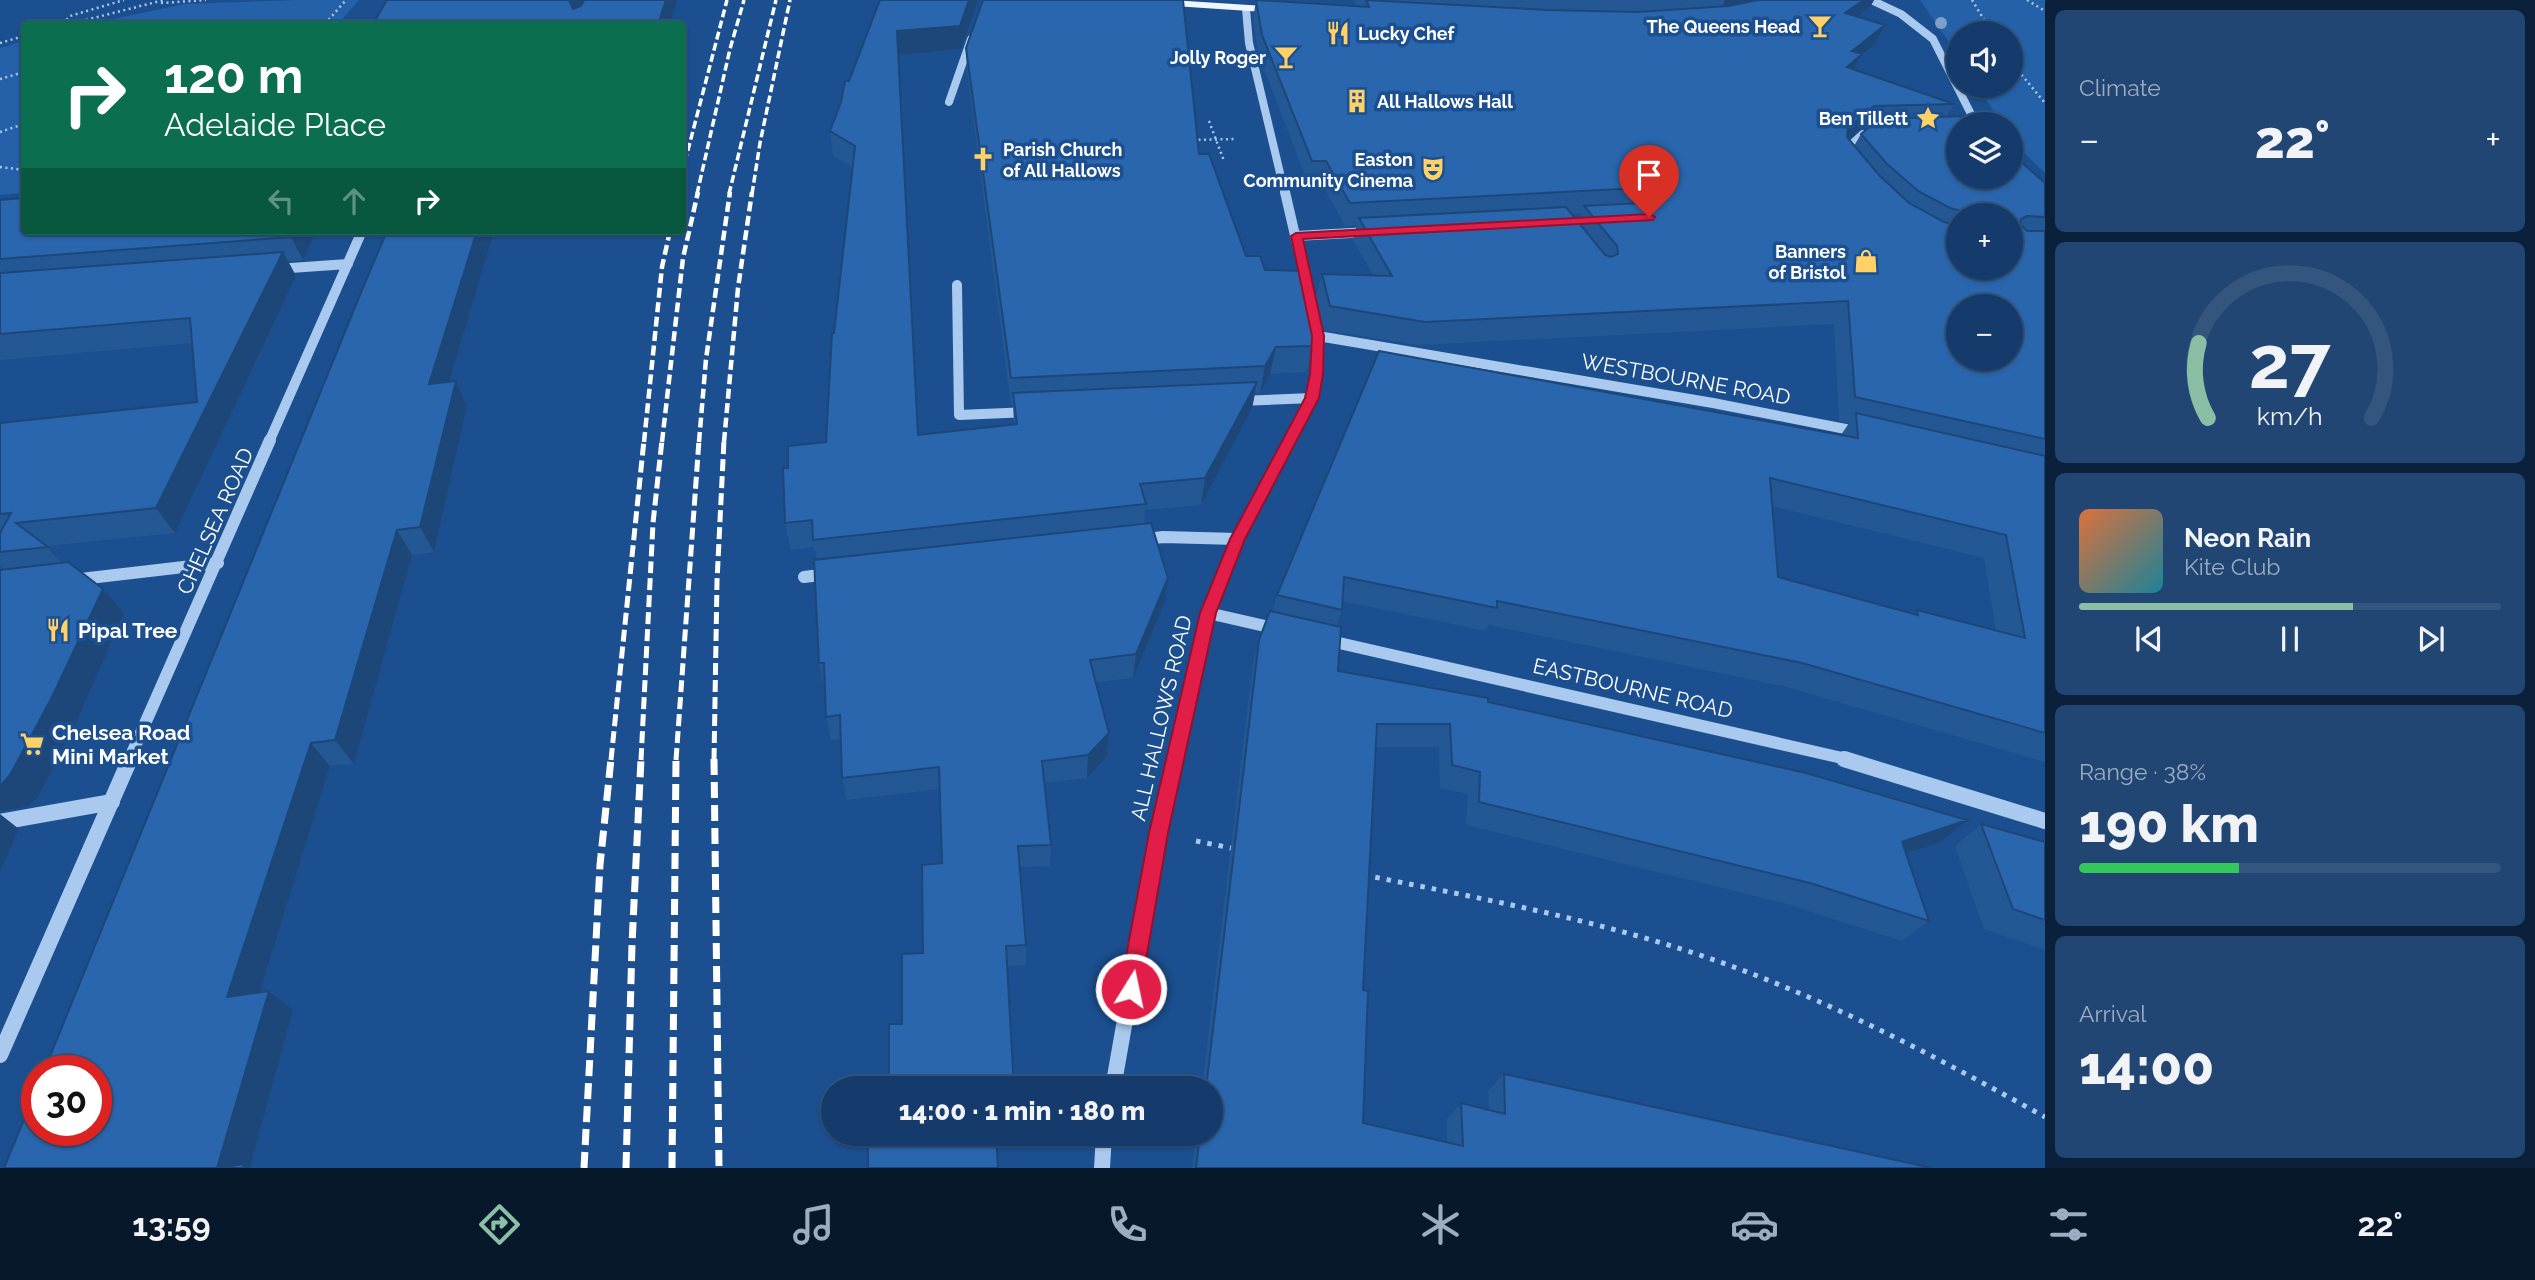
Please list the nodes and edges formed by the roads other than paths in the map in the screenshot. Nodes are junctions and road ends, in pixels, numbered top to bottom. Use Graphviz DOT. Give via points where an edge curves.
graph roads {
  1 [pos="1128,0"];
  2 [pos="1871,0"];
  3 [pos="1247,9"];
  4 [pos="1295,11"];
  5 [pos="976,25"];
  6 [pos="949,102"];
  7 [pos="1970,112"];
  8 [pos="1888,132"];
  9 [pos="1847,164"];
  10 [pos="1377,232"];
  11 [pos="360,235"];
  12 [pos="1296,236"];
  13 [pos="348,264"];
  14 [pos="264,270"];
  15 [pos="957,285"];
  16 [pos="1318,336"];
  17 [pos="1312,398"];
  18 [pos="1231,402"];
  19 [pos="1041,411"];
  20 [pos="1869,434"];
  21 [pos="1237,539"];
  22 [pos="1124,541"];
  23 [pos="218,563"];
  24 [pos="846,572"];
  25 [pos="804,577"];
  26 [pos="54,582"];
  27 [pos="1208,613"];
  28 [pos="112,802"];
  29 [pos="2045,821"];
  30 [pos="0,822"];
  31 [pos="0,1055"];
  32 [pos="1114,1076"];
  33 [pos="1103,1146"];
  34 [pos="1102,1168"];
  1 -- 3 [label="main road"];
  2 -- 7 [label="street" via="1901,14 1933,39"];
  3 -- 4 [label="main road"];
  3 -- 12 [label="street, ALL HALLOWS ROAD" via="1249,43"];
  5 -- 6 [label="street"];
  8 -- 9 [label="street" via="1863,134 1840,155"];
  10 -- 12 [label="street"];
  11 -- 13 [label="street, CHELSEA ROAD"];
  12 -- 16 [label="street, ALL HALLOWS ROAD"];
  13 -- 14 [label="street"];
  13 -- 23 [label="street, CHELSEA ROAD"];
  15 -- 19 [label="street" via="959,415"];
  16 -- 17 [label="street, ALL HALLOWS ROAD"];
  16 -- 20 [label="street, WESTBOURNE ROAD" via="1700,400"];
  17 -- 18 [label="street"];
  17 -- 21 [label="street, ALL HALLOWS ROAD"];
  21 -- 22 [label="street"];
  21 -- 27 [label="street, ALL HALLOWS ROAD"];
  23 -- 26 [label="street"];
  23 -- 28 [label="street, CHELSEA ROAD"];
  24 -- 25 [label="street"];
  27 -- 29 [label="street, EASTBOURNE ROAD" via="1867,764"];
  27 -- 32 [label="street, ALL HALLOWS ROAD" via="1158,833"];
  28 -- 30 [label="street"];
  28 -- 31 [label="street, CHELSEA ROAD"];
  33 -- 34 [label="street"];
}
